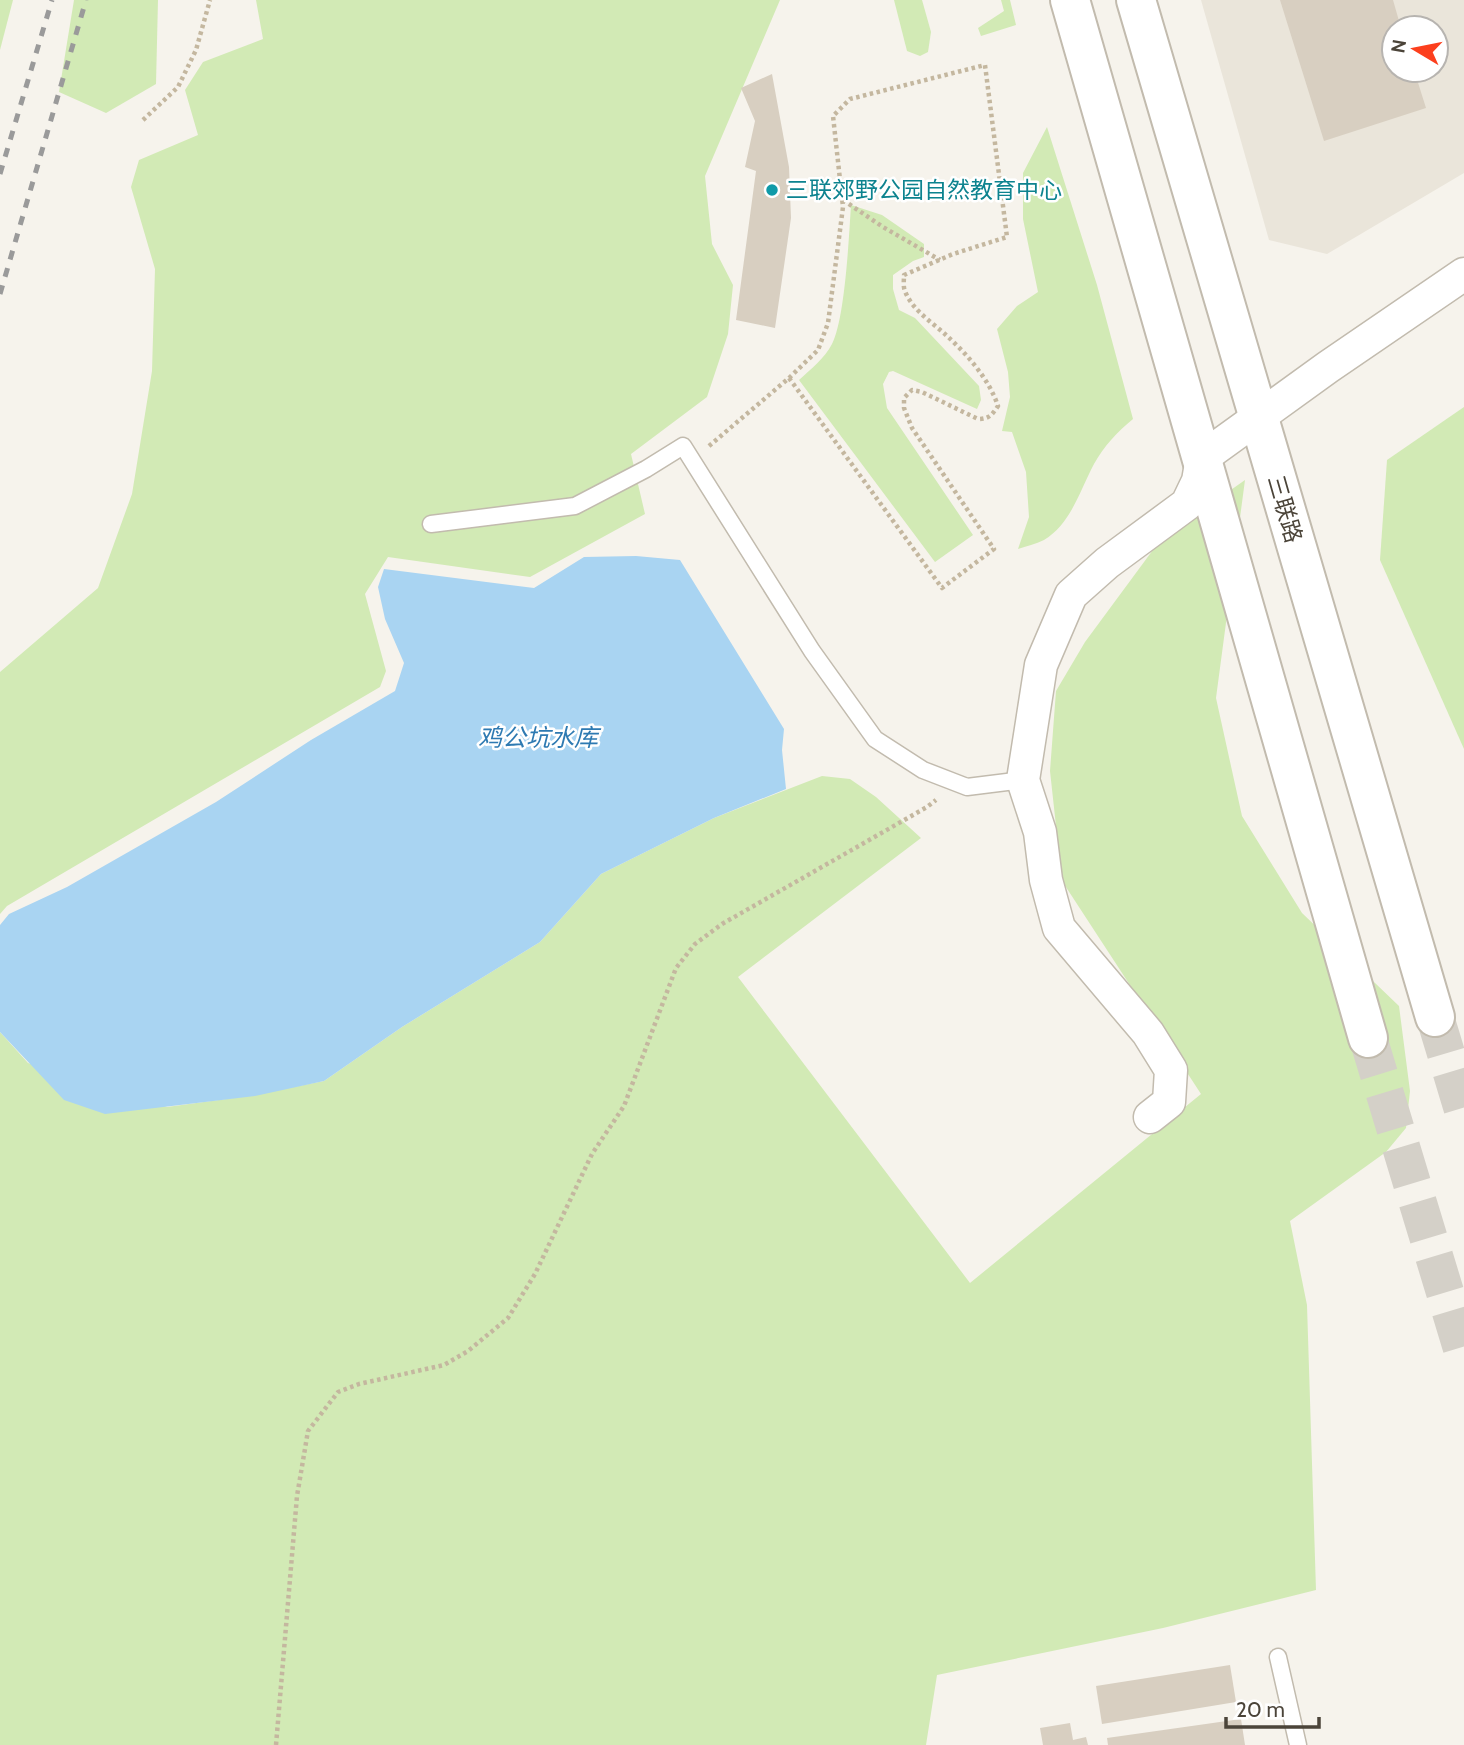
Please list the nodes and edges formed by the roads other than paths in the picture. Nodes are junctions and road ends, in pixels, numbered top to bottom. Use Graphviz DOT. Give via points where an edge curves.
graph roads {
  1 [pos="1070,0"];
  2 [pos="1136,0"];
  3 [pos="1464,274"];
  4 [pos="1258,417"];
  5 [pos="1202,458"];
  6 [pos="431,524"];
  7 [pos="1023,780"];
  8 [pos="1435,1017"];
  9 [pos="1368,1038"];
  10 [pos="1150,1118"];
  11 [pos="1278,1657"];
  12 [pos="1298,1745"];
  1 -- 5 [label="street"];
  2 -- 4 [label="street, 三联路"];
  3 -- 4 [label="street"];
  4 -- 5 [label="street"];
  4 -- 8 [label="street, 三联路"];
  5 -- 7 [label="street" via="1187,505 1071,595 1041,666"];
  5 -- 9 [label="street"];
  6 -- 7 [label="lane" via="575,506 683,446 812,651 875,739 923,770 968,788"];
  7 -- 10 [label="street" via="1040,832 1059,928 1148,1033 1171,1070 1169,1102"];
  11 -- 12 [label="lane"];
}
